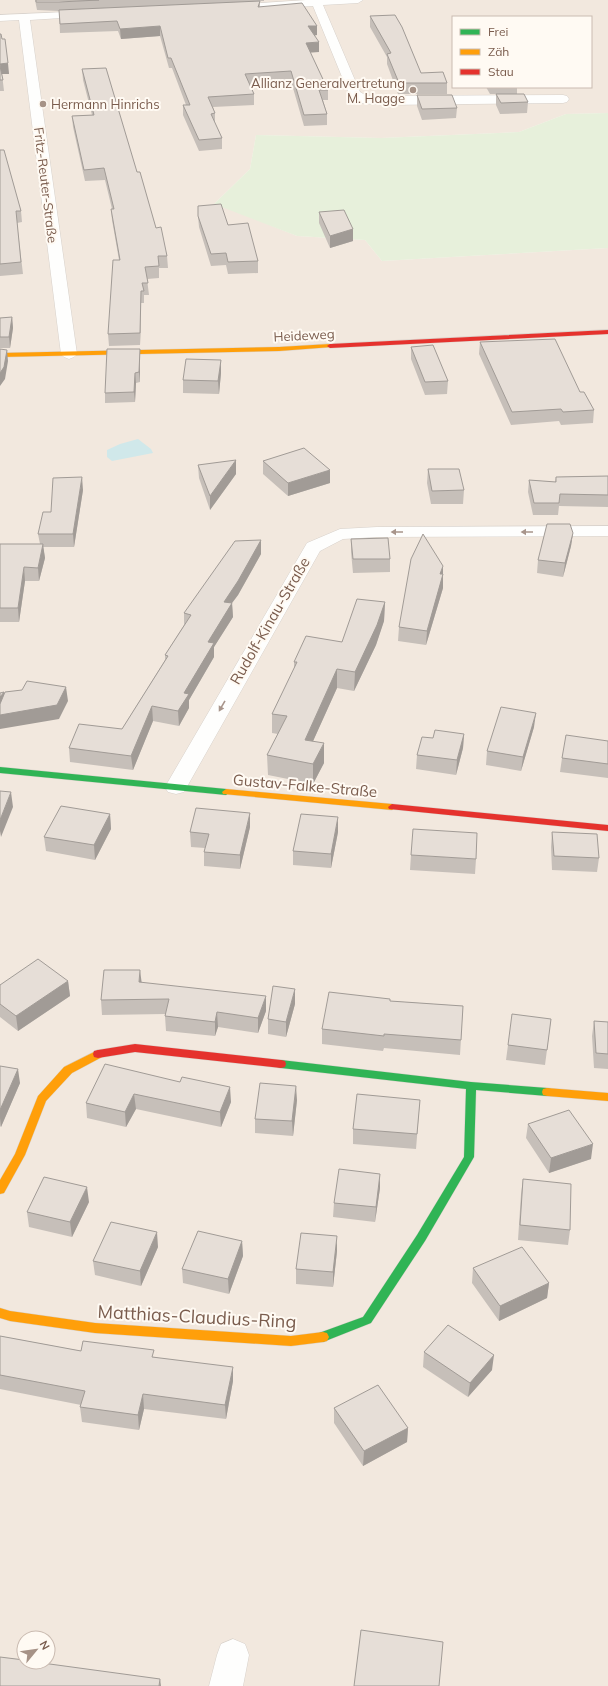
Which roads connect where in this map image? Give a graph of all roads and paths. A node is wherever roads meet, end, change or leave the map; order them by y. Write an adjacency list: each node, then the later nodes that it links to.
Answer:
1 (358, 0): 3 (street)
2 (294, 2): 3 (street); 4 (street)
3 (317, 3): 8 (street)
4 (223, 8)
5 (104, 13): 6 (street)
6 (24, 16): 7 (street); 10 (street, Fritz-Reuter-Straße)
7 (0, 18)
8 (562, 99)
9 (608, 332): 10 (street, Heideweg)
10 (69, 354): 11 (street, Heideweg)
11 (0, 355)
12 (608, 531): 14 (street, Rudolf-Kinau-Straße, one-way to 14)
13 (0, 770): 14 (street, Gustav-Falke-Straße)
14 (176, 787): 15 (street, Gustav-Falke-Straße)
15 (608, 828)
16 (471, 1086): 17 (street); 18 (street); 19 (street, Matthias-Claudius-Ring)
17 (608, 1097)
18 (0, 1190)
19 (0, 1313)
20 (233, 1655): 21 (street)
21 (226, 1686)

